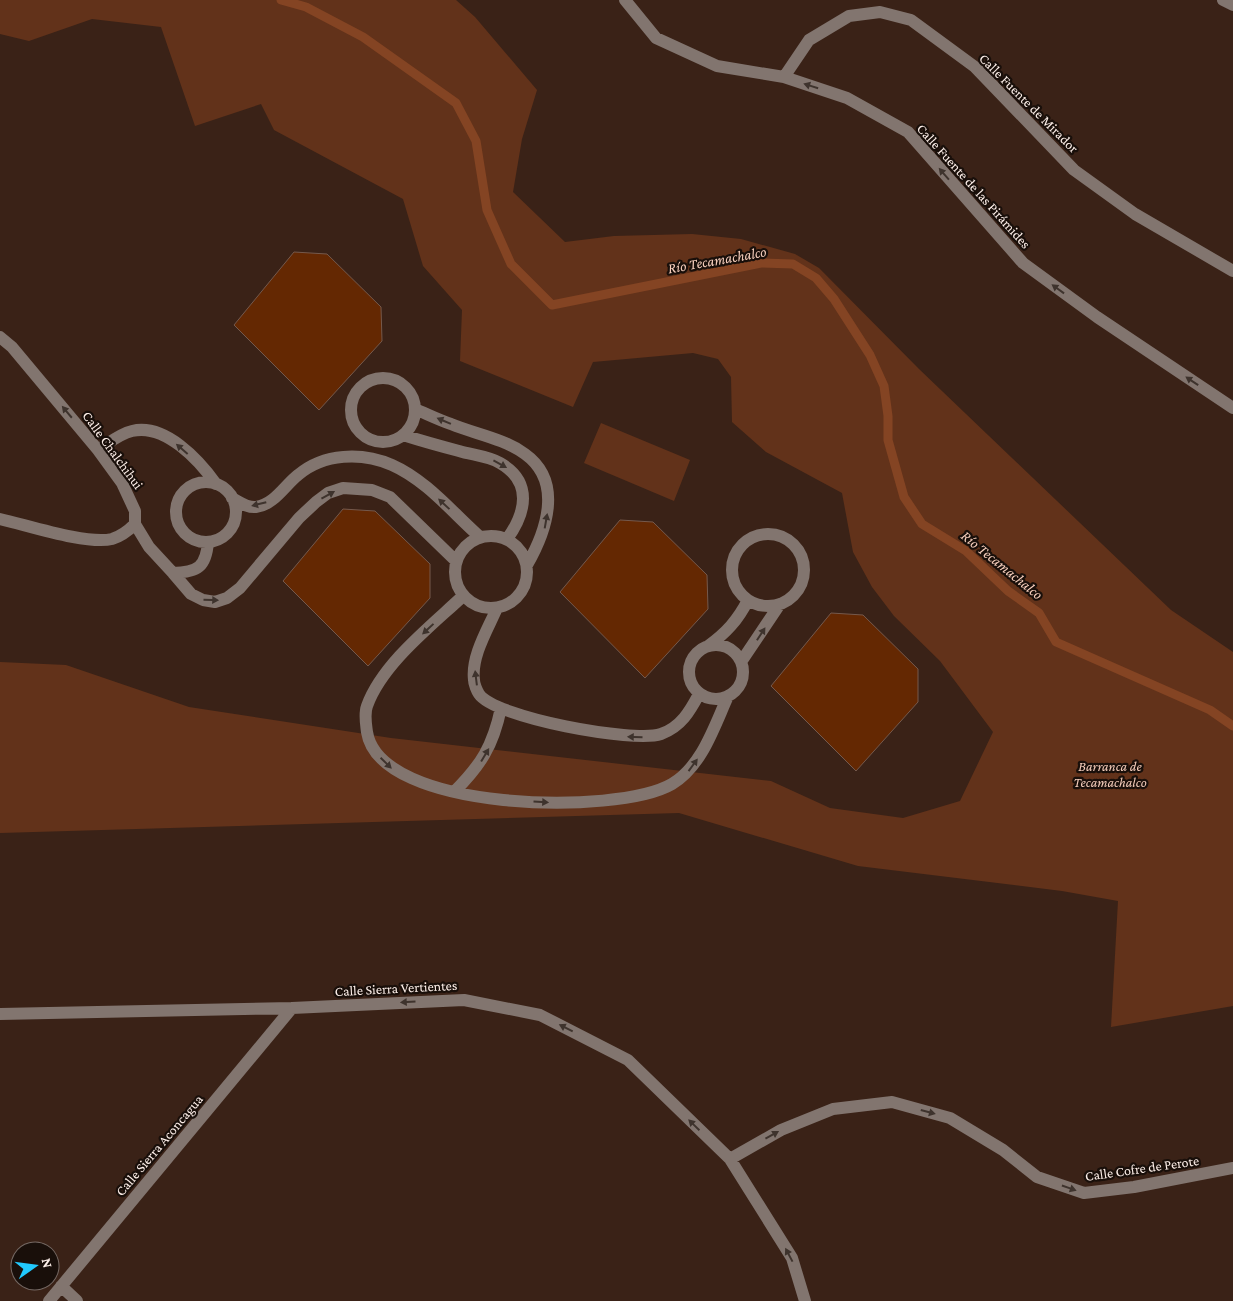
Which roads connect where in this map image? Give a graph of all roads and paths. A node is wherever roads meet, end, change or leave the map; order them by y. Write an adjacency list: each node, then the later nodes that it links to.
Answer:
1 (625, 0): 4 (street, Calle Fuente de las Pirámides)
2 (1223, 0): 3 (street)
3 (1233, 5)
4 (784, 77): 5 (street, Calle Fuente de Mirador); 7 (street, Calle Fuente de las Pirámides, one-way to 4)
5 (1233, 271)
6 (0, 336): 10 (street, Calle Chalchihui, one-way to 6)
7 (1233, 408)
8 (415, 409): 9 (street); 9 (street); 19 (street, one-way to 8)
9 (403, 435): 16 (street, one-way to 16)
10 (98, 450): 11 (street, one-way to 10); 14 (street, Calle Chalchihui)
11 (216, 484): 12 (street); 17 (street)
12 (232, 498): 15 (street, one-way to 12); 17 (street)
13 (0, 519): 14 (street)
14 (135, 524): 20 (street)
15 (480, 537): 16 (street); 18 (street)
16 (507, 539): 19 (street)
17 (208, 542): 20 (street)
18 (456, 561): 20 (street, one-way to 18); 21 (street)
19 (527, 565): 24 (street)
20 (173, 573)
21 (463, 596): 24 (street); 30 (street, one-way to 30)
22 (748, 600): 23 (street); 23 (street); 25 (street)
23 (780, 604): 26 (street, one-way to 23)
24 (497, 608): 29 (street, one-way to 24)
25 (708, 646): 26 (street); 27 (street)
26 (741, 662): 28 (street)
27 (699, 694): 28 (street); 29 (street, one-way to 29)
28 (728, 696): 30 (street, one-way to 28)
29 (501, 708): 30 (street, one-way to 29)
30 (454, 792)
31 (292, 1008): 32 (street, Calle Sierra Vertientes); 33 (street, Calle Sierra Vertientes, one-way to 31); 35 (street, Calle Sierra Aconcagua)
32 (0, 1014)
33 (730, 1159): 34 (street, Calle Cofre de Perote, one-way to 34); 38 (street, Calle Sierra Vertientes, one-way to 33)
34 (1233, 1168)
35 (61, 1286): 36 (street, Calle Sierra Aconcagua); 37 (street)
36 (49, 1301)
37 (77, 1301)
38 (805, 1301)

